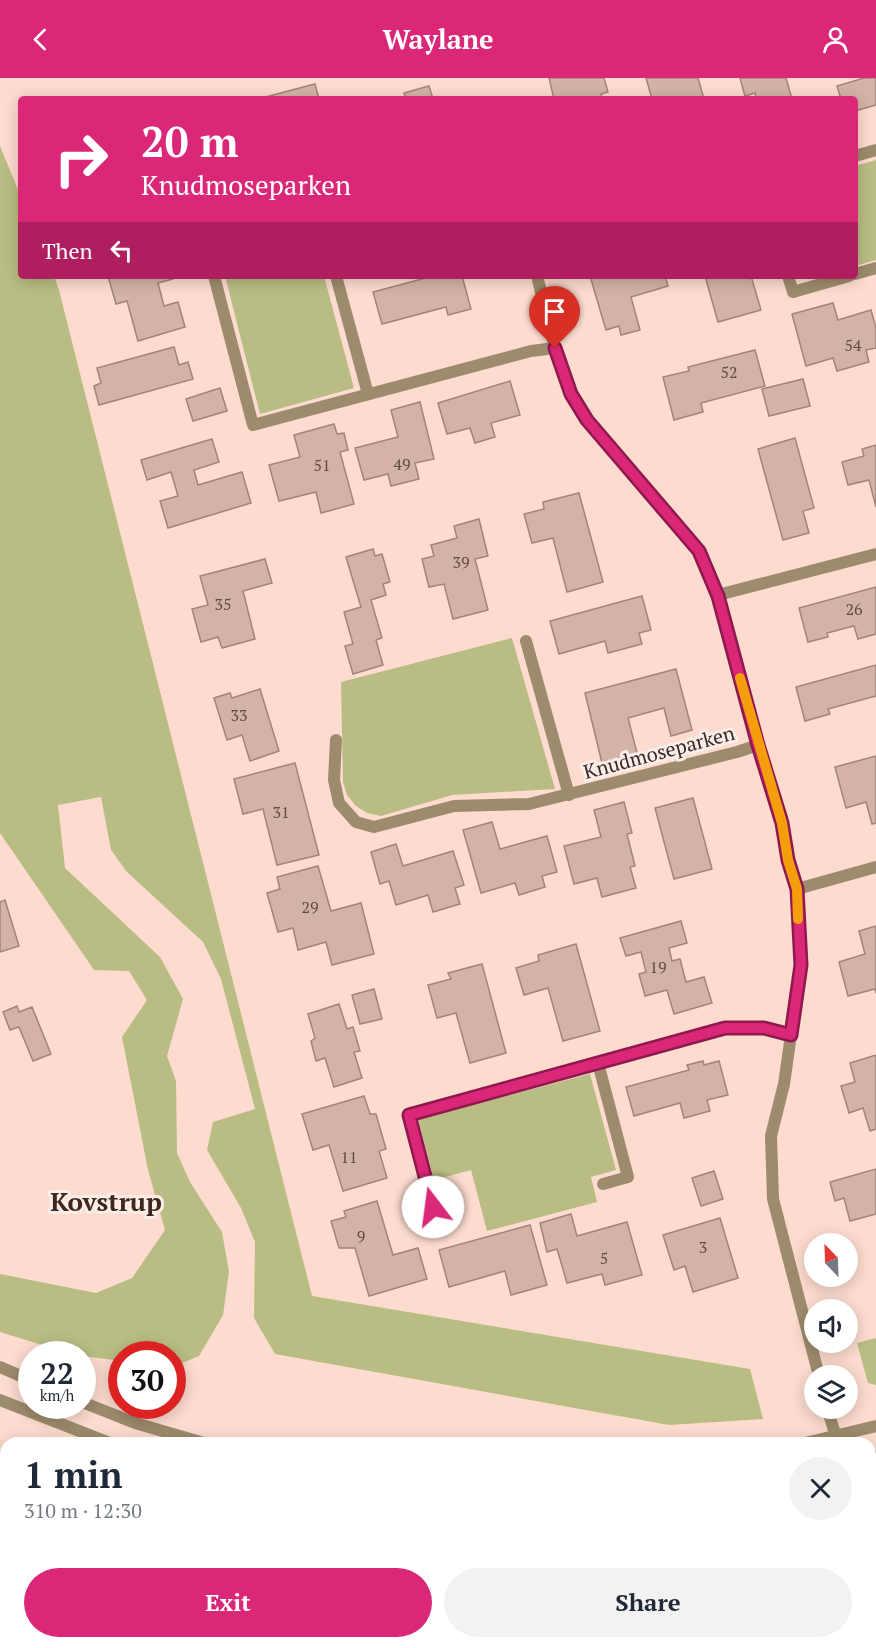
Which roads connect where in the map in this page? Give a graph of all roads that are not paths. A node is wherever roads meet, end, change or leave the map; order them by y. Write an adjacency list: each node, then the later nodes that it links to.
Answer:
1 (876, 150): 2 (street)
2 (858, 155)
3 (876, 268): 4 (street)
4 (858, 273)
5 (215, 279): 11 (street)
6 (337, 279): 11 (street)
7 (538, 279): 10 (street, Knudmoseparken)
8 (789, 279): 9 (street)
9 (838, 279)
10 (555, 348): 11 (street); 13 (street, Knudmoseparken)
11 (368, 394)
12 (876, 554): 13 (street)
13 (718, 596): 16 (street, Knudmoseparken)
14 (526, 641): 17 (street, Knudmoseparken)
15 (336, 740): 17 (street, Knudmoseparken)
16 (758, 745): 17 (street, Knudmoseparken); 19 (street, Knudmoseparken)
17 (569, 795)
18 (876, 867): 19 (street)
19 (797, 889): 20 (street, Knudmoseparken)
20 (791, 1035): 21 (street); 24 (street, Knudmoseparken)
21 (598, 1063): 22 (street); 23 (street)
22 (603, 1184)
23 (439, 1229)
24 (816, 1365)
25 (0, 1367): 26 (street)
26 (18, 1375)
27 (0, 1400): 31 (street)
28 (96, 1407): 32 (street)
29 (831, 1419): 33 (street)
30 (876, 1426): 34 (street)
31 (95, 1437)
32 (184, 1437)
33 (836, 1437)
34 (843, 1437)

